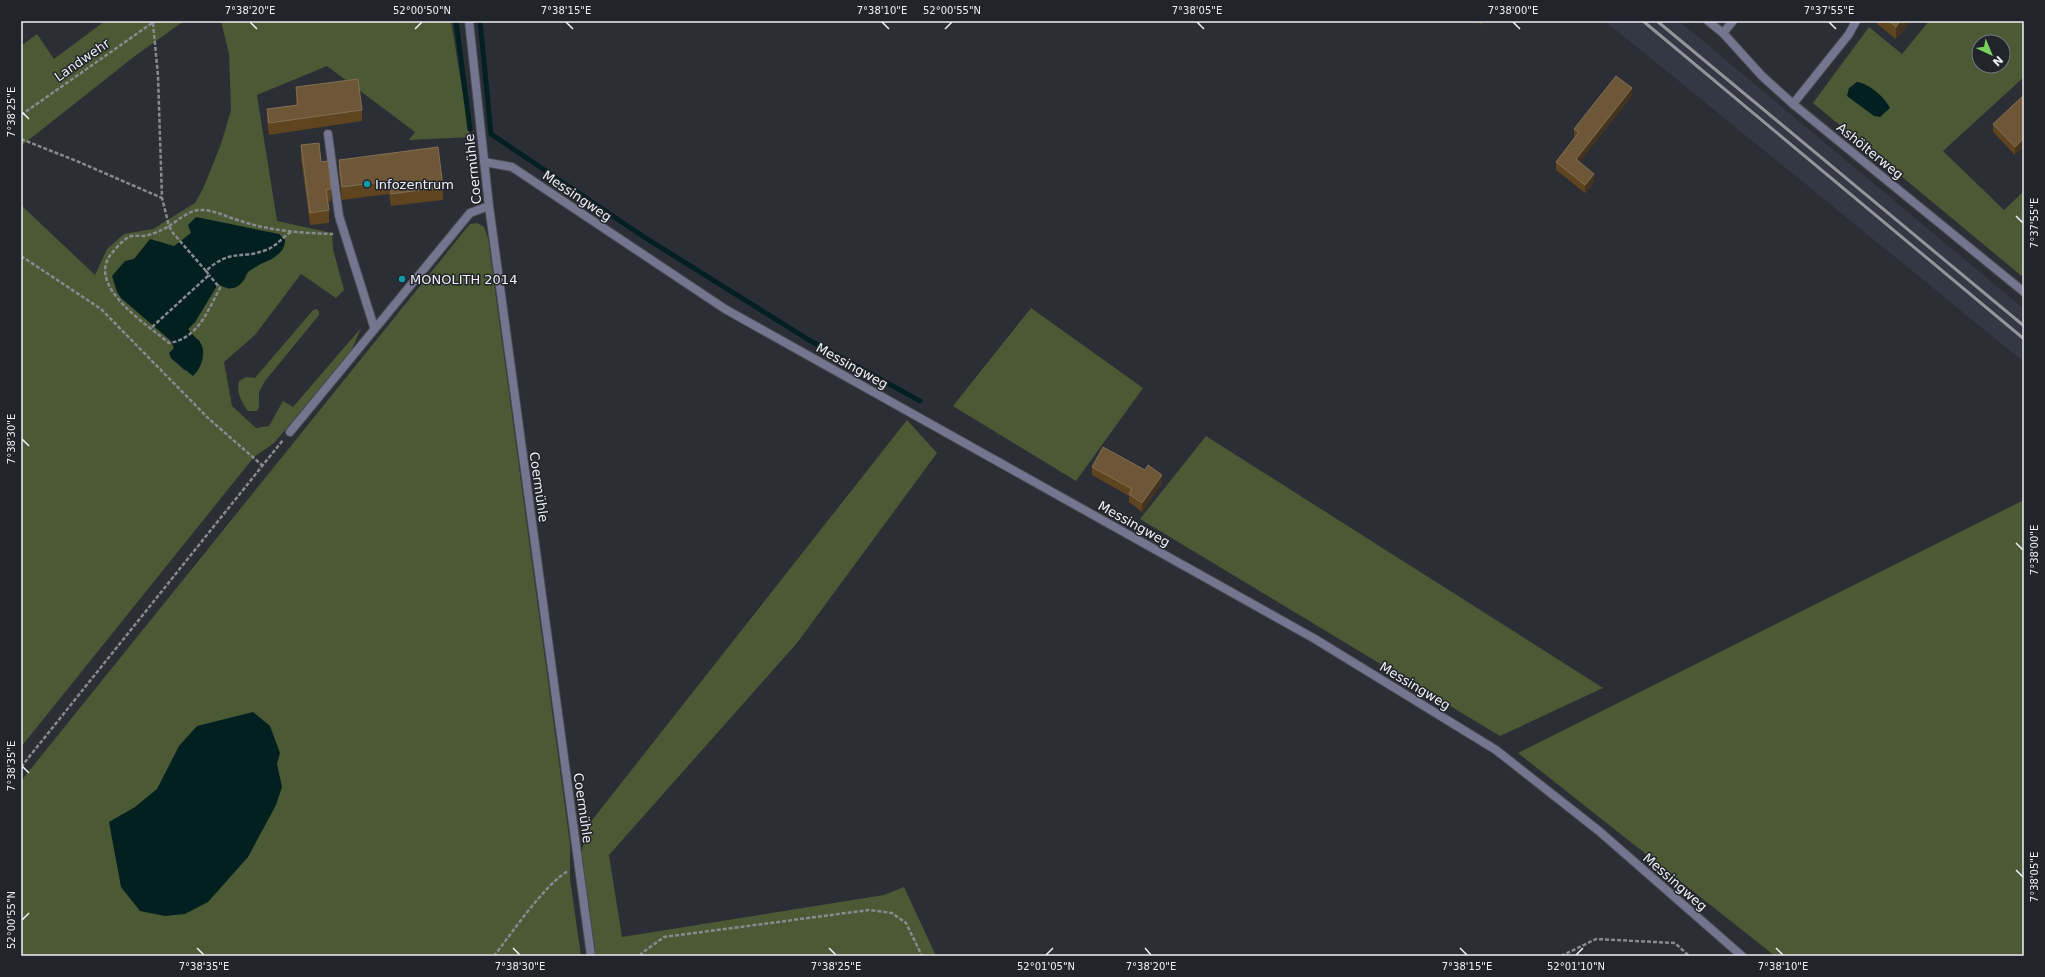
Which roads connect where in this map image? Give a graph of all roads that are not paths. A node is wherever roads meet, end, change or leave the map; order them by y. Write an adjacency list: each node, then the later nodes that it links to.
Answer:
1 (468, 21): 8 (street, Coermühle)
2 (1708, 21): 5 (street, Ashölterweg)
3 (1733, 21): 5 (street)
4 (1856, 21): 6 (street)
5 (1723, 33): 6 (street, Ashölterweg)
6 (1793, 104): 10 (street, Ashölterweg)
7 (328, 134): 11 (street)
8 (484, 162): 9 (street, Coermühle); 14 (street, Messingweg)
9 (489, 206): 11 (street); 13 (street, Coermühle)
10 (2024, 292)
11 (374, 327): 12 (street)
12 (290, 432)
13 (591, 956)
14 (1742, 956)

